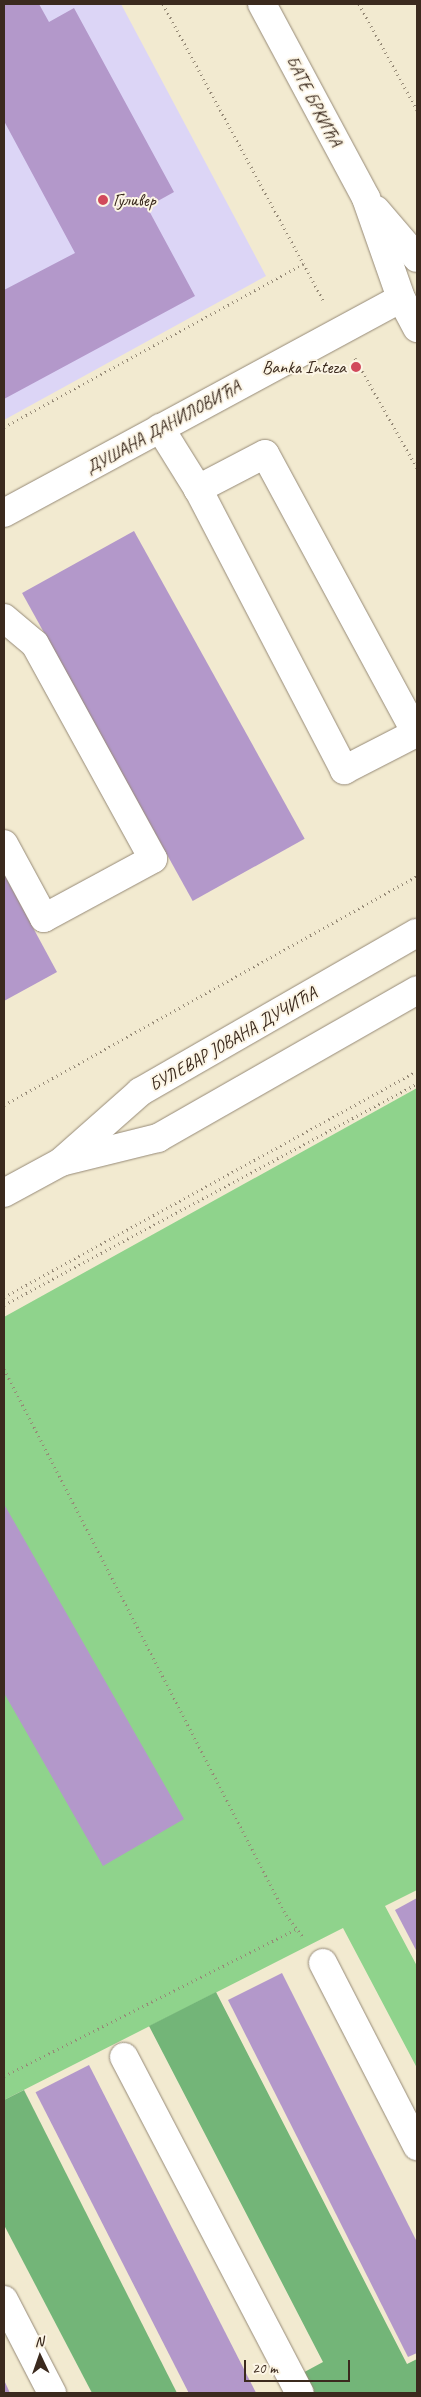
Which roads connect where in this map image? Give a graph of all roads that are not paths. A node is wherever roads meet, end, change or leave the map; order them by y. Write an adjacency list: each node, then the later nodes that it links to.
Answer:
1 (262, 4): 2 (street, БАТЕ БРКИЋА)
2 (366, 198): 3 (street, БАТЕ БРКИЋА); 4 (street, БАТЕ БРКИЋА)
3 (417, 258)
4 (401, 298): 5 (street, БАТЕ БРКИЋА); 6 (street, ДУШАНА ДАНИЛОВИЋА)
5 (417, 328)
6 (160, 428): 7 (street); 8 (street, ДУШАНА ДАНИЛОВИЋА)
7 (198, 489): 7 (street)
8 (4, 513)
9 (4, 618): 10 (street)
10 (4, 844)
11 (417, 934): 13 (street, БУЛЕВАР ЈОВАНА ДУЧИЋА)
12 (417, 990): 13 (street, БУЛЕВАР ЈОВАНА ДУЧИЋА)
13 (61, 1162): 14 (street, БУЛЕВАР ЈОВАНА ДУЧИЋА)
14 (4, 1193)
15 (323, 1963): 17 (street)
16 (124, 2057): 20 (street)
17 (417, 2146)
18 (4, 2300): 19 (street)
19 (52, 2393)
20 (300, 2393)

